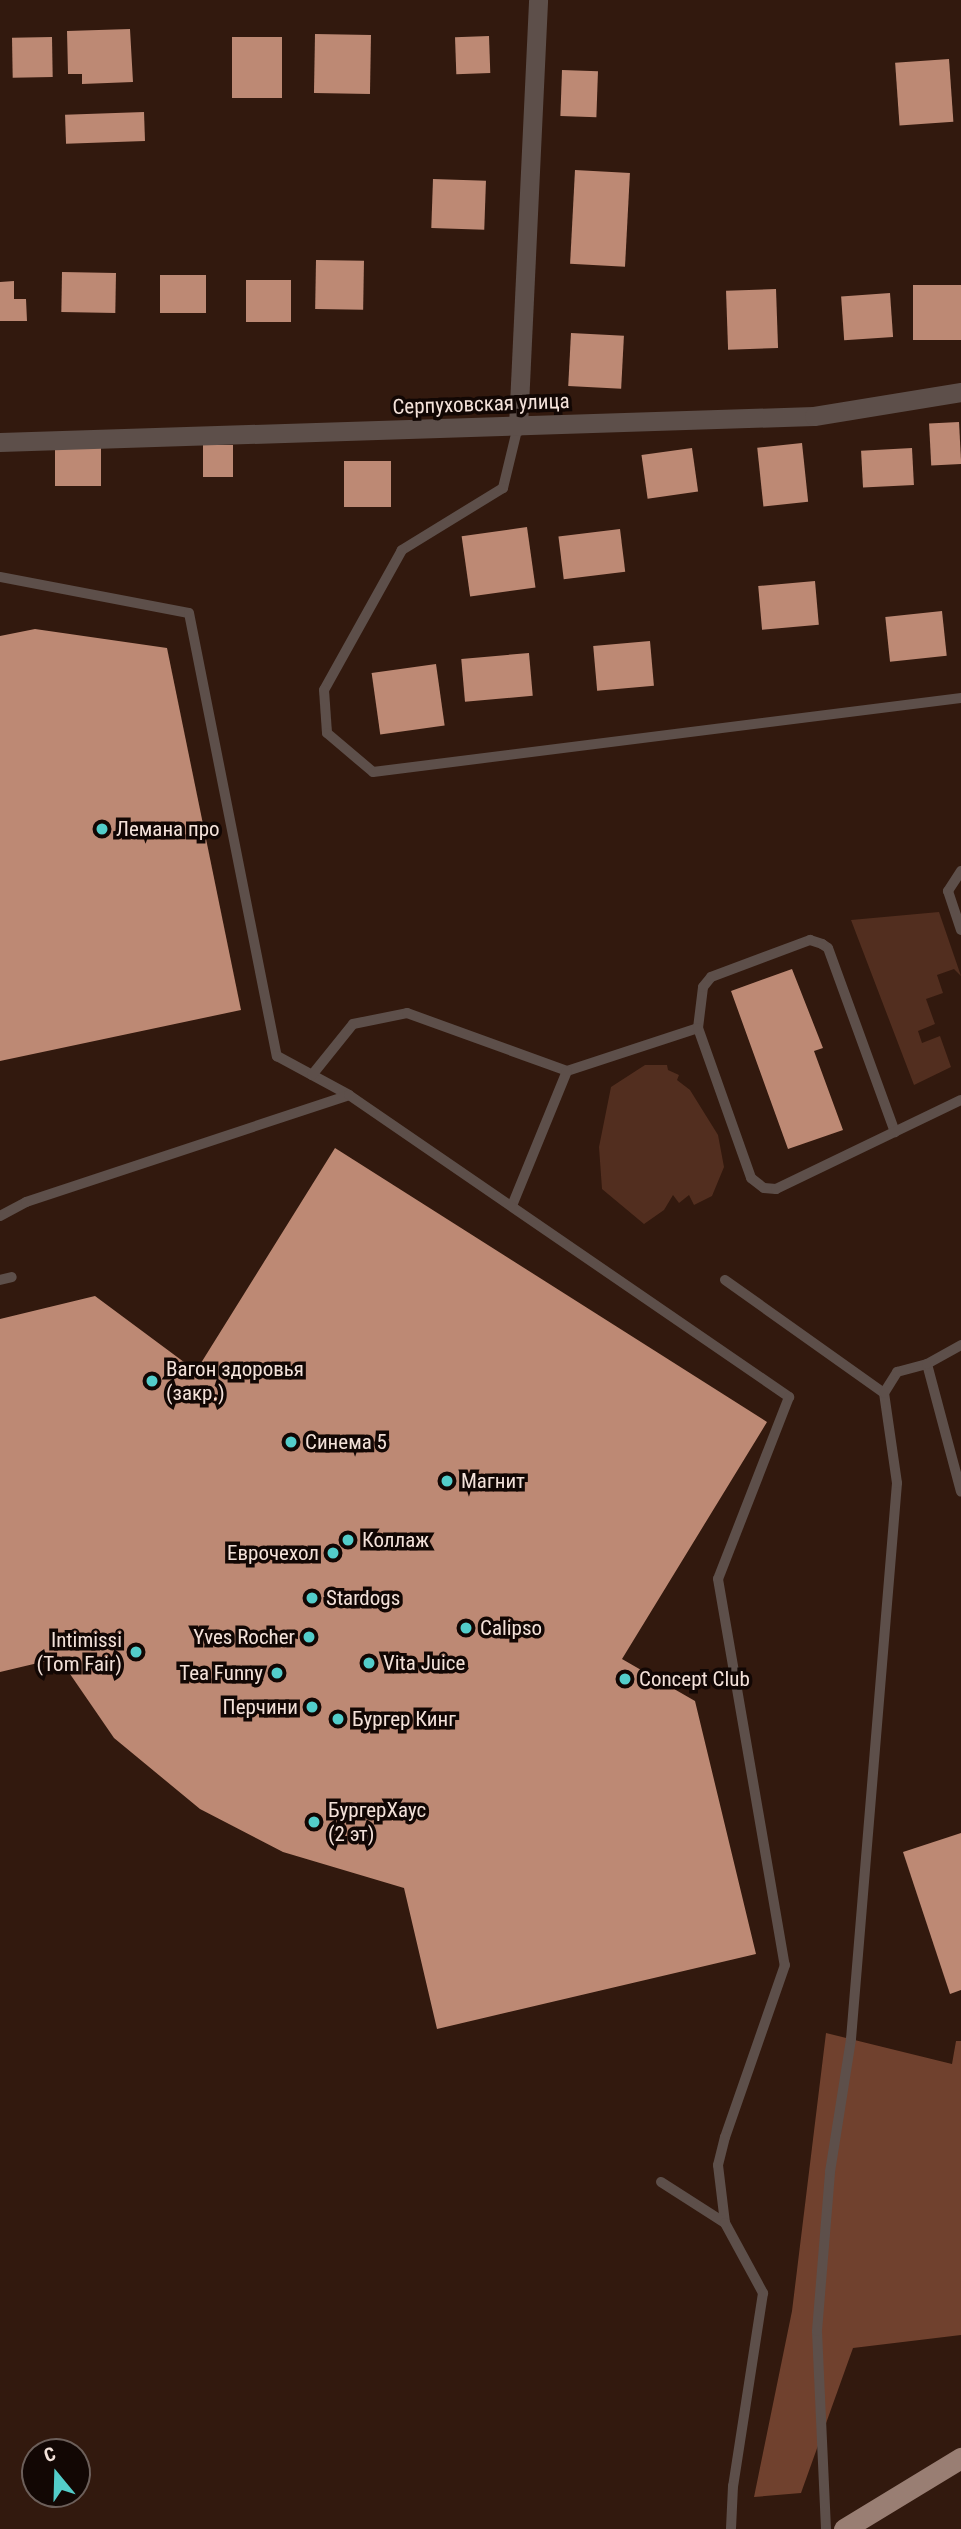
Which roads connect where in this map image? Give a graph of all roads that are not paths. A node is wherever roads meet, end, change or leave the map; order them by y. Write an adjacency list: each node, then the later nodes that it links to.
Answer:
1 (538, 0): 3 (street)
2 (961, 392): 3 (street, Серпуховская улица)
3 (518, 426): 4 (street, Серпуховская улица); 6 (lane)
4 (0, 442)
5 (0, 577): 11 (lane)
6 (961, 698)
7 (961, 871): 8 (lane)
8 (961, 929)
9 (698, 1028): 10 (lane); 14 (lane); 14 (lane)
10 (567, 1072): 11 (lane); 15 (lane)
11 (312, 1075): 12 (lane)
12 (349, 1095): 15 (lane); 16 (lane)
13 (961, 1100): 14 (lane)
14 (895, 1132)
15 (512, 1206): 25 (lane)
16 (0, 1216)
17 (12, 1278): 18 (lane)
18 (0, 1280)
19 (725, 1280): 22 (lane)
20 (961, 1345): 21 (lane)
21 (927, 1364): 22 (lane); 23 (lane)
22 (884, 1392): 28 (lane)
23 (961, 1492)
24 (660, 2182): 25 (lane)
25 (725, 2223): 27 (lane)
26 (961, 2458): 29 (main road)
27 (731, 2529)
28 (826, 2529)
29 (844, 2529)

